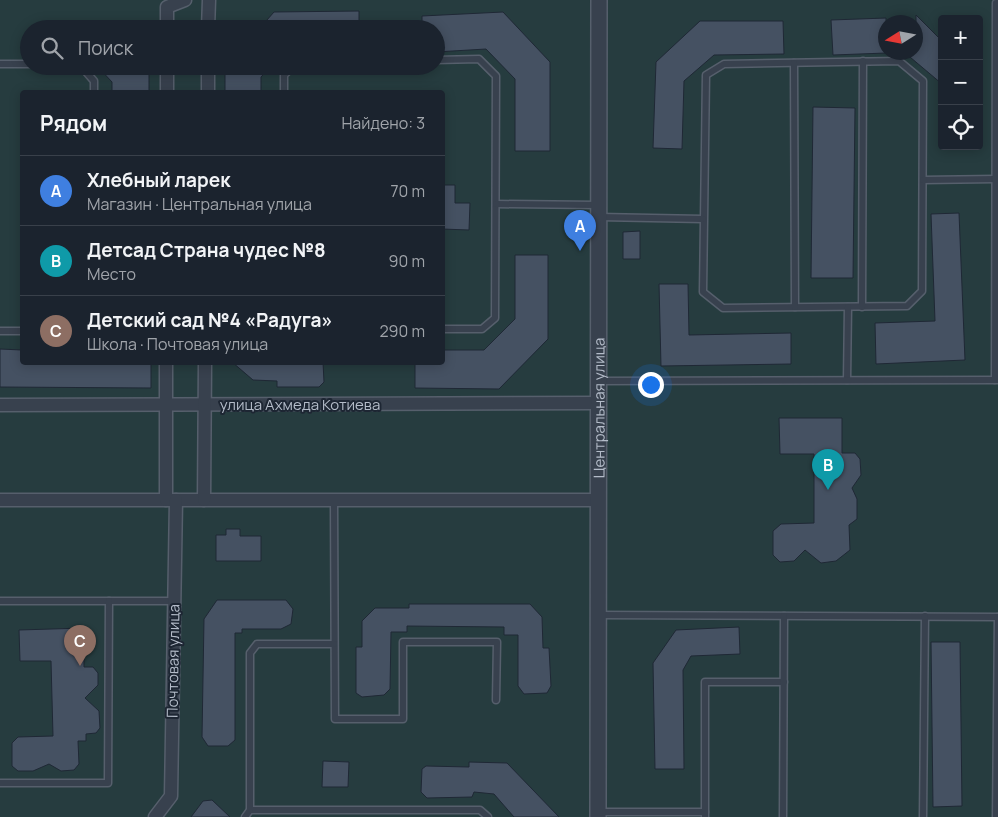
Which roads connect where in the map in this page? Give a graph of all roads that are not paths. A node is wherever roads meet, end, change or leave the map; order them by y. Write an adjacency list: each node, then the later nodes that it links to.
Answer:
1 (185, 0): 5 (street)
2 (209, 0): 6 (street)
3 (599, 0): 23 (street, Центральная улица)
4 (998, 3): 20 (lane)
5 (167, 20)
6 (208, 20)
7 (445, 60): 22 (lane)
8 (863, 61): 9 (lane); 21 (lane); 27 (lane)
9 (794, 62): 24 (lane); 25 (lane)
10 (0, 64): 11 (lane)
11 (20, 64)
12 (88, 75): 16 (lane)
13 (167, 75): 17 (street)
14 (208, 75): 18 (street)
15 (284, 75): 19 (lane)
16 (94, 90)
17 (167, 90)
18 (208, 90)
19 (284, 90)
20 (996, 179): 21 (lane); 34 (lane)
21 (923, 180): 27 (lane)
22 (496, 204): 23 (lane); 28 (lane)
23 (599, 211): 24 (lane); 35 (street, Центральная улица)
24 (704, 219): 25 (lane)
25 (795, 307): 26 (lane)
26 (848, 307): 27 (lane); 33 (lane)
27 (862, 307)
28 (445, 329)
29 (0, 331): 30 (lane)
30 (20, 331)
31 (166, 365): 37 (street, Почтовая улица)
32 (205, 365): 38 (street)
33 (847, 380): 34 (lane); 35 (lane)
34 (997, 380)
35 (599, 381): 36 (street, Центральная улица)
36 (599, 403): 38 (street, улица Ахмеда Котиева); 44 (street, Центральная улица)
37 (165, 404): 38 (street, улица Ахмеда Котиева); 39 (street, улица Ахмеда Котиева); 41 (street, Почтовая улица)
38 (204, 404): 42 (street)
39 (0, 405)
40 (0, 500): 41 (street)
41 (171, 500): 42 (street); 47 (street, Почтовая улица)
42 (204, 500): 43 (street)
43 (334, 500): 44 (street); 52 (lane)
44 (599, 500): 48 (street, Центральная улица)
45 (0, 601): 46 (lane)
46 (109, 601): 47 (lane); 55 (lane)
47 (174, 601): 59 (street, Почтовая улица)
48 (598, 615): 49 (lane); 57 (street, Центральная улица)
49 (784, 616): 50 (lane); 53 (lane)
50 (925, 616): 51 (lane); 63 (lane)
51 (998, 617): 64 (lane)
52 (334, 644): 54 (lane); 56 (lane)
53 (784, 682): 58 (lane); 62 (lane)
54 (496, 700)
55 (0, 783)
56 (250, 810): 60 (lane); 61 (lane)
57 (598, 814): 58 (lane)
58 (705, 814)
59 (155, 817)
60 (245, 817)
61 (488, 817)
62 (783, 817)
63 (922, 817)
64 (996, 817)

